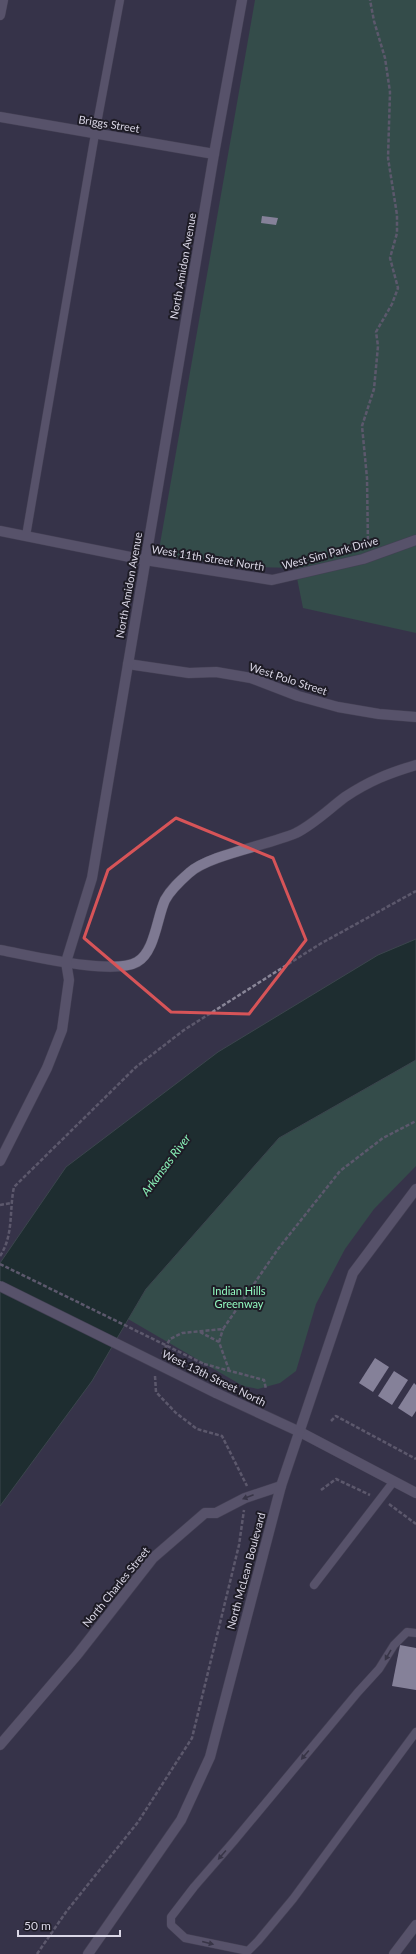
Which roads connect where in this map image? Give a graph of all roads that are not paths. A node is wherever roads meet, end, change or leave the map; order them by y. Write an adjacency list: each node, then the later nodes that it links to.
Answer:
1 (3, 0): 4 (street)
2 (120, 0): 6 (lane)
3 (242, 0): 7 (street, North Amidon Avenue)
4 (0, 15)
5 (0, 117): 6 (street, Briggs Street)
6 (95, 134): 7 (street, Briggs Street); 9 (lane)
7 (214, 154): 11 (street, North Amidon Avenue)
8 (0, 531): 9 (street, West 11th Street North)
9 (26, 536): 11 (street, West 11th Street North)
10 (416, 540): 12 (street, West Sim Park Drive)
11 (145, 560): 12 (street, West 11th Street North); 13 (street, North Amidon Avenue)
12 (272, 580)
13 (128, 664): 14 (street, West Polo Street); 17 (street, North Amidon Avenue)
14 (416, 717)
15 (416, 765): 17 (street)
16 (0, 950): 17 (street)
17 (66, 962): 18 (street, North Amidon Avenue)
18 (0, 1161)
19 (416, 1189): 21 (street, North McLean Boulevard)
20 (0, 1286): 21 (street, West 13th Street North, bridge)
21 (300, 1432): 22 (street, West 13th Street North); 23 (street, North McLean Boulevard)
22 (394, 1481): 24 (street, West 13th Street North); 25 (lane)
23 (281, 1486): 28 (street, North Charles Street, one-way to 28); 30 (street, North McLean Boulevard)
24 (416, 1493)
25 (314, 1585)
26 (416, 1633): 27 (lane, one-way to 27)
27 (416, 1732)
28 (0, 1746)
29 (416, 1925): 31 (street)
30 (88, 1954)
31 (394, 1954)

